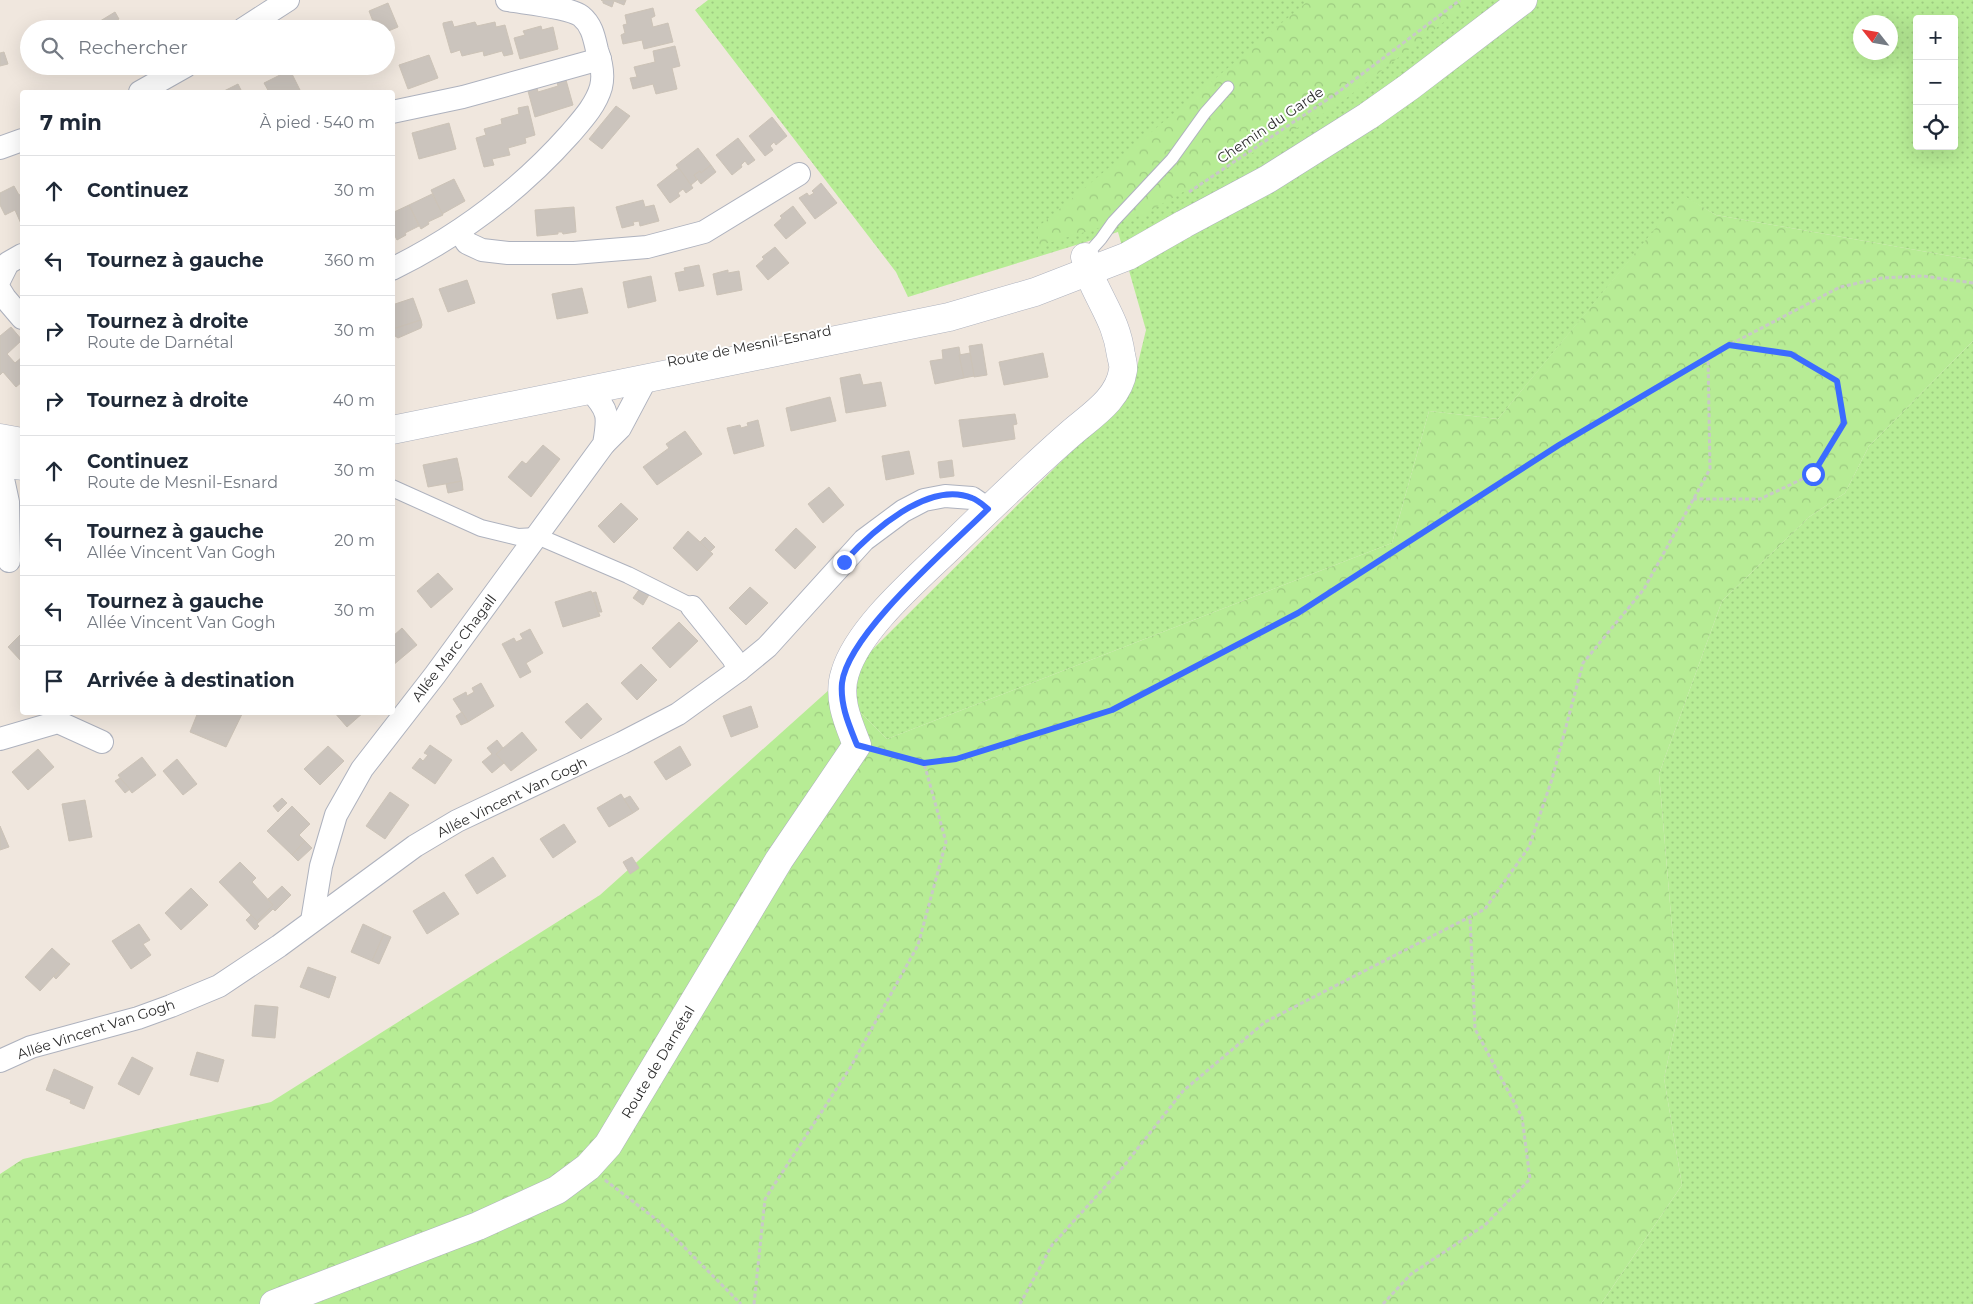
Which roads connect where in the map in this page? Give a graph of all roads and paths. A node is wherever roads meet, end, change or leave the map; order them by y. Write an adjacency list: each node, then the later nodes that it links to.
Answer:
1 (288, 0): 5 (street)
2 (507, 0): 6 (street)
3 (1460, 0): 14 (path, Chemin du Garde)
4 (1523, 0): 17 (main road)
5 (258, 20)
6 (600, 59): 10 (street); 15 (street)
7 (170, 75): 9 (street)
8 (1228, 87): 17 (lane)
9 (144, 90)
10 (395, 111)
11 (20, 141): 12 (street)
12 (0, 148)
13 (799, 174): 15 (street)
14 (1186, 194)
15 (459, 231): 18 (street)
16 (20, 256): 19 (street)
17 (1088, 265): 25 (main road, Route de Mesnil-Esnard); 27 (main road, Route de Mesnil-Esnard); 34 (main road)
18 (395, 267)
19 (0, 279)
20 (1973, 283): 23 (path)
21 (0, 290): 22 (street)
22 (20, 316)
23 (1729, 345): 24 (path); 33 (path)
24 (1708, 356): 33 (path); 42 (path)
25 (646, 379): 26 (main road, Route de Mesnil-Esnard); 29 (street, Allée Marc Chagall)
26 (590, 390): 28 (main road, Route de Mesnil-Esnard); 29 (street)
27 (395, 415)
28 (395, 429)
29 (604, 444): 35 (street, Allée Marc Chagall)
30 (18, 446): 31 (main road)
31 (0, 464): 36 (street)
32 (395, 489): 35 (street)
33 (1693, 499): 43 (path)
34 (988, 509): 38 (street, Allée Vincent Van Gogh); 41 (main road)
35 (537, 536): 37 (street); 44 (street, Allée Marc Chagall)
36 (8, 560)
37 (692, 607): 38 (street)
38 (739, 670): 44 (street, Allée Vincent Van Gogh)
39 (0, 739): 40 (street)
40 (102, 742)
41 (857, 745): 42 (path); 46 (main road, Route de Darnétal)
42 (924, 763): 49 (path)
43 (1470, 917): 50 (path); 51 (path)
44 (312, 921): 45 (street, Allée Vincent Van Gogh)
45 (0, 1060)
46 (588, 1167): 47 (main road, Route de Darnétal); 48 (path)
47 (274, 1304)
48 (742, 1304)
49 (754, 1304)
50 (1020, 1304)
51 (1383, 1304)

